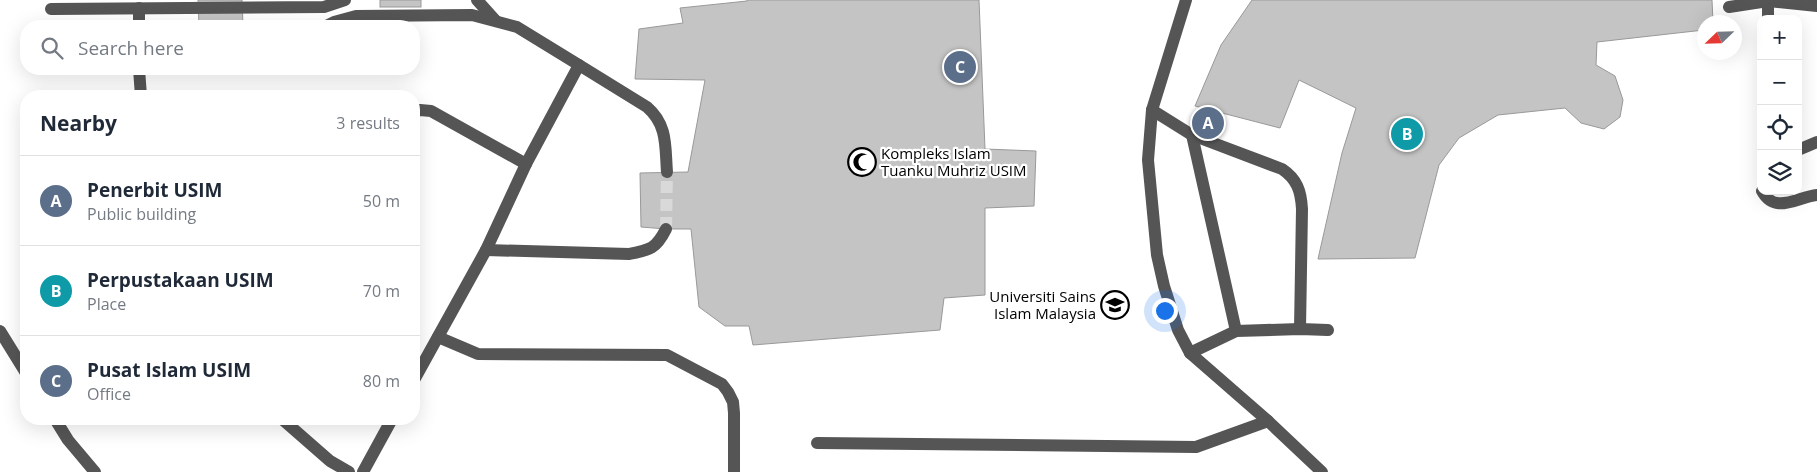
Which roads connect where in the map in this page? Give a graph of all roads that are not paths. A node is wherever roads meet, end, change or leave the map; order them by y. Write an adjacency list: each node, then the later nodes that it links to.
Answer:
1 (345, 0): 7 (street)
2 (477, 0): 12 (street)
3 (1186, 0): 17 (street)
4 (1768, 0): 5 (street); 6 (street); 9 (street)
5 (1817, 6)
6 (1729, 7)
7 (139, 8): 8 (street); 10 (street)
8 (51, 9)
9 (1768, 15)
10 (139, 20)
11 (341, 20): 12 (street)
12 (495, 20): 13 (street)
13 (580, 65): 21 (street); 22 (street)
14 (139, 75): 15 (street)
15 (140, 90)
16 (420, 110): 21 (street)
17 (1152, 110): 18 (street); 32 (street)
18 (1192, 135): 27 (street); 30 (street)
19 (1817, 142): 20 (street)
20 (1802, 148)
21 (526, 164): 26 (street)
22 (667, 172)
23 (1765, 195): 24 (street)
24 (1817, 195)
25 (666, 229): 26 (street)
26 (486, 250): 31 (street)
27 (1300, 329): 28 (street); 30 (street)
28 (1328, 330)
29 (0, 331): 33 (street)
30 (1236, 331): 32 (street)
31 (438, 337): 34 (street); 43 (street)
32 (1190, 353): 35 (street)
33 (20, 363)
34 (420, 369)
35 (1268, 421): 39 (street); 44 (street)
36 (58, 425): 40 (street)
37 (289, 425): 41 (street)
38 (389, 425): 42 (street)
39 (817, 443)
40 (95, 472)
41 (349, 472)
42 (363, 472)
43 (734, 472)
44 (1322, 472)

